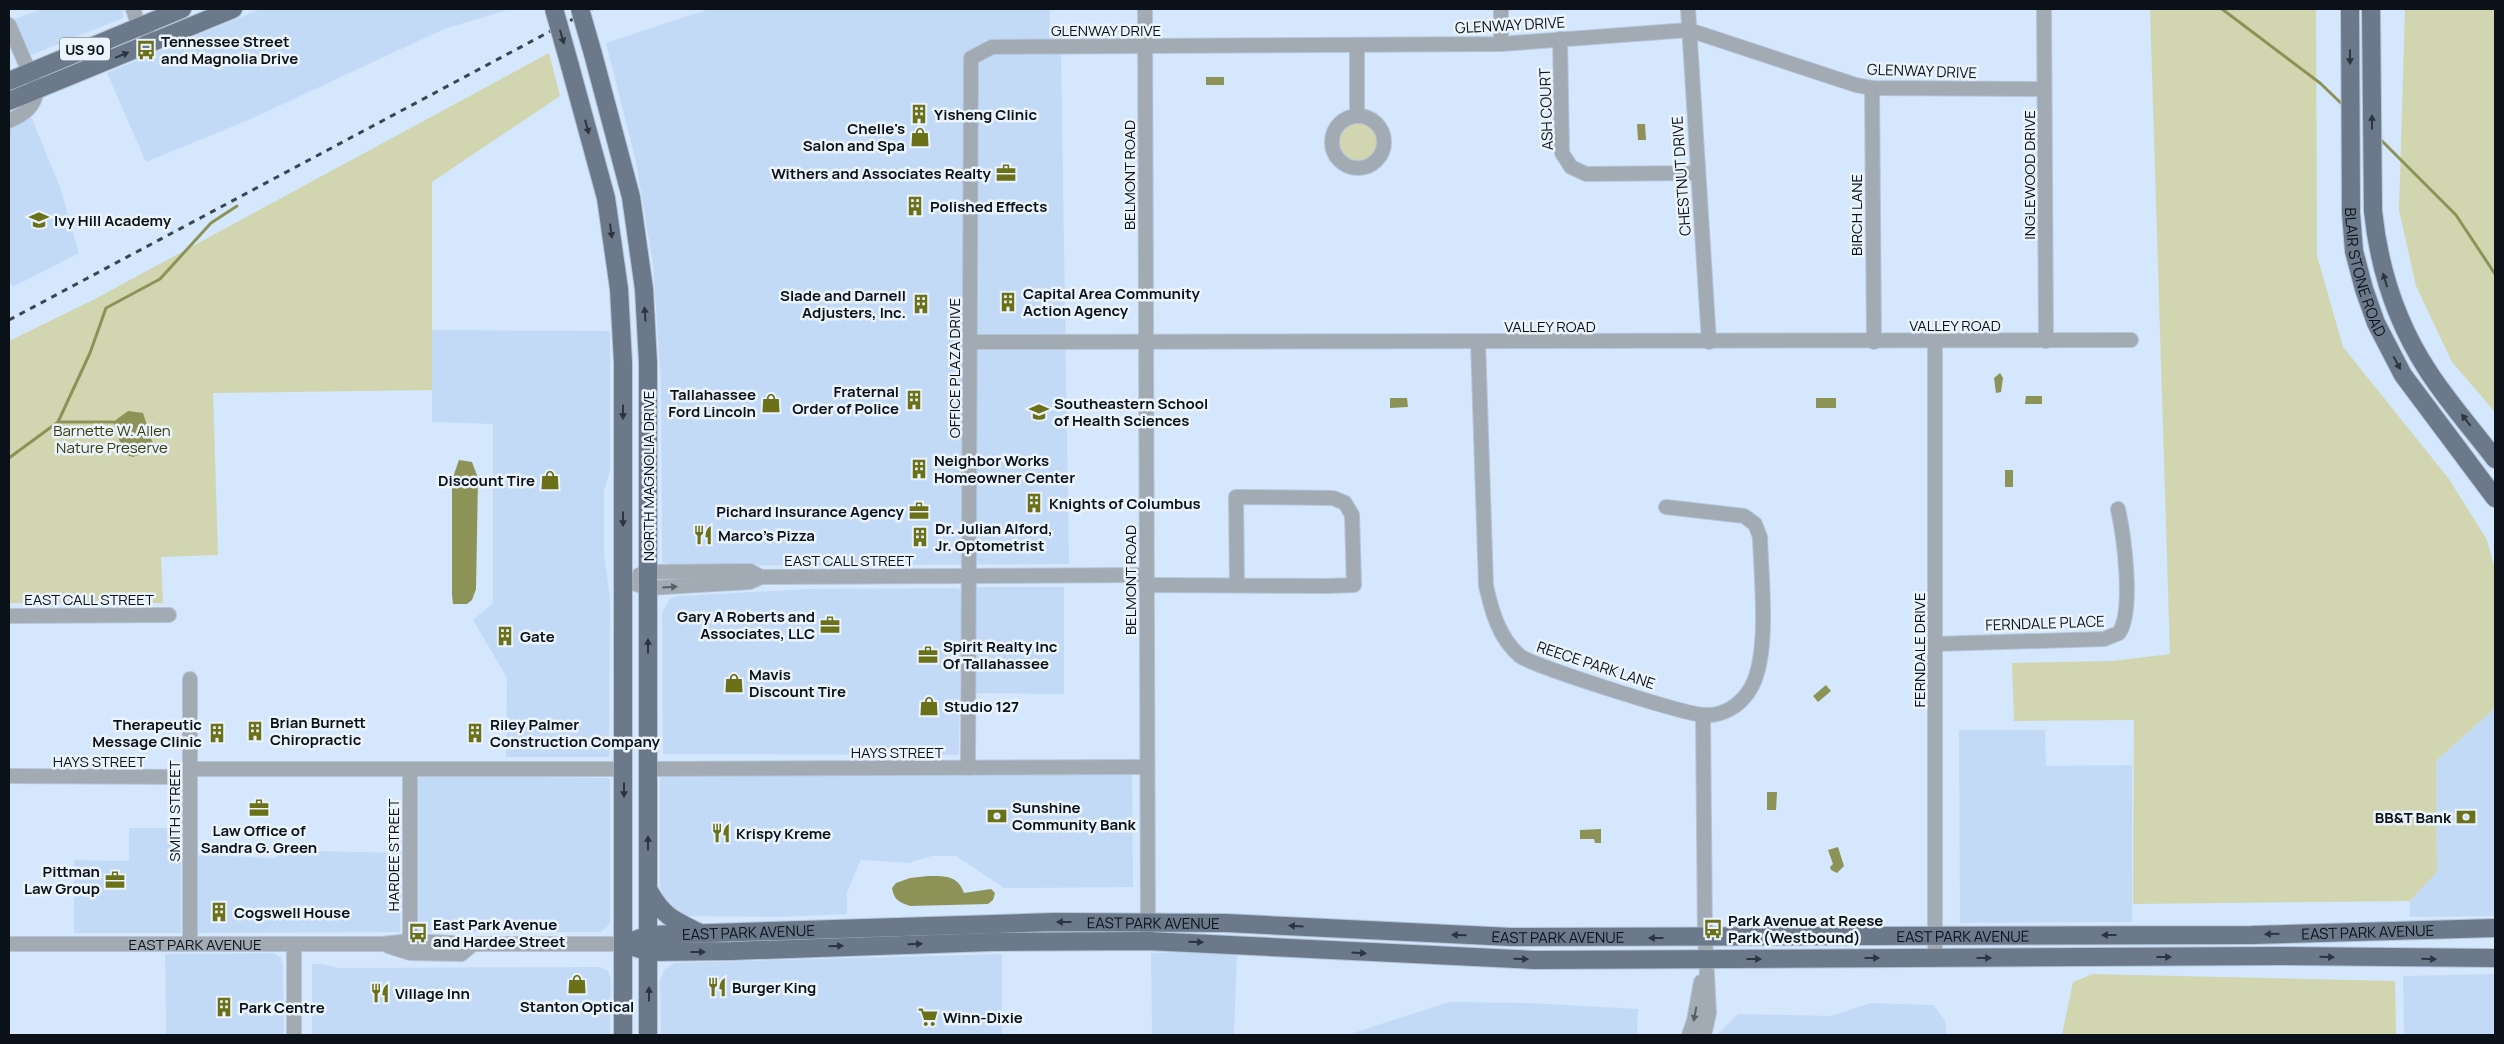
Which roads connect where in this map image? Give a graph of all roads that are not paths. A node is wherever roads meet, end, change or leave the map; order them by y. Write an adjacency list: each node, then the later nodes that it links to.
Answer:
1 (134, 9): 13 (street)
2 (182, 9): 13 (main road, US 90)
3 (233, 9): 16 (main road, US 90)
4 (554, 9): 31 (main road, NORTH MAGNOLIA DRIVE, one-way to 31, bridge)
5 (580, 9): 30 (main road, NORTH MAGNOLIA DRIVE, bridge)
6 (1145, 9): 19 (street, BELMONT ROAD)
7 (1501, 9): 17 (street)
8 (1688, 9): 14 (street, CHESTNUT DRIVE)
9 (2044, 9): 24 (street, INGLEWOOD DRIVE)
10 (2350, 9): 43 (main road, BLAIR STONE ROAD, one-way to 43)
11 (2371, 9): 42 (main road, BLAIR STONE ROAD, one-way to 11)
12 (9, 25): 21 (street)
13 (141, 26): 16 (street); 21 (main road, US 90)
14 (1689, 30): 15 (street, GLENWAY DRIVE); 23 (street, GLENWAY DRIVE); 29 (street, CHESTNUT DRIVE)
15 (1560, 40): 17 (street, GLENWAY DRIVE); 29 (street, ASH COURT)
16 (153, 42): 25 (main road, US 90, one-way to 16)
17 (1501, 44): 18 (street, GLENWAY DRIVE)
18 (1357, 45): 19 (street, GLENWAY DRIVE); 27 (street)
19 (1145, 46): 20 (street, GLENWAY DRIVE); 35 (street, BELMONT ROAD)
20 (971, 58): 34 (street, OFFICE PLAZA DRIVE)
21 (30, 72): 22 (main road, US 90); 25 (street)
22 (9, 81)
23 (1872, 88): 24 (street, GLENWAY DRIVE); 38 (street, BIRCH LANE)
24 (2044, 89): 33 (street, INGLEWOOD DRIVE)
25 (37, 90): 26 (main road, US 90); 28 (street)
26 (9, 102)
27 (1357, 116)
28 (9, 121)
29 (1697, 173): 37 (street, CHESTNUT DRIVE)
30 (627, 178): 31 (main road); 41 (main road, NORTH MAGNOLIA DRIVE, one-way to 30)
31 (602, 183): 40 (main road, NORTH MAGNOLIA DRIVE, one-way to 40)
32 (2131, 340): 33 (street, VALLEY ROAD)
33 (2046, 341): 39 (street, VALLEY ROAD)
34 (970, 342): 35 (street, VALLEY ROAD); 46 (street, OFFICE PLAZA DRIVE)
35 (1146, 342): 36 (street, VALLEY ROAD); 49 (street, BELMONT ROAD)
36 (1478, 342): 37 (street, VALLEY ROAD); 55 (street, REECE PARK LANE)
37 (1709, 342): 38 (street, VALLEY ROAD)
38 (1874, 342): 39 (street, VALLEY ROAD)
39 (1935, 342): 53 (street, FERNDALE DRIVE)
40 (624, 363): 41 (main road); 47 (main road, NORTH MAGNOLIA DRIVE, one-way to 47)
41 (648, 363): 48 (main road, NORTH MAGNOLIA DRIVE)
42 (2495, 459)
43 (2495, 498)
44 (1666, 506): 55 (street)
45 (2118, 509): 53 (street, FERNDALE PLACE)
46 (969, 576): 48 (street, EAST CALL STREET); 49 (street, EAST CALL STREET); 58 (street, OFFICE PLAZA DRIVE)
47 (623, 580): 48 (street, EAST CALL STREET); 60 (main road, NORTH MAGNOLIA DRIVE)
48 (648, 580): 57 (main road, NORTH MAGNOLIA DRIVE, one-way to 48)
49 (1146, 580): 50 (street, EAST CALL STREET); 56 (street, BELMONT ROAD)
50 (1237, 586): 50 (street, EAST CALL STREET)
51 (169, 615): 52 (street, EAST CALL STREET)
52 (9, 616)
53 (1935, 644): 67 (street, FERNDALE DRIVE)
54 (190, 679): 61 (street, SMITH STREET)
55 (1703, 715): 68 (street)
56 (1147, 767): 58 (street, HAYS STREET); 64 (street, BELMONT ROAD)
57 (648, 768): 58 (street, HAYS STREET); 63 (main road, NORTH MAGNOLIA DRIVE, one-way to 57)
58 (968, 768)
59 (410, 769): 60 (street, HAYS STREET); 61 (street, HAYS STREET); 69 (street, HARDEE STREET)
60 (624, 769): 77 (main road, NORTH MAGNOLIA DRIVE, one-way to 77)
61 (190, 773): 62 (street, HAYS STREET); 71 (street, SMITH STREET)
62 (9, 776)
63 (649, 892): 66 (main road); 72 (main road, NORTH MAGNOLIA DRIVE)
64 (1148, 922): 66 (main road, EAST PARK AVENUE, one-way to 66); 68 (main road, EAST PARK AVENUE, one-way to 64); 70 (street, BELMONT ROAD)
65 (2495, 928): 67 (main road, EAST PARK AVENUE, one-way to 67)
66 (701, 933): 72 (main road, EAST PARK AVENUE)
67 (1936, 935): 68 (main road, EAST PARK AVENUE); 78 (street, FERNDALE DRIVE)
68 (1705, 938): 79 (street)
69 (410, 941): 75 (street, EAST PARK AVENUE); 76 (street, EAST PARK AVENUE)
70 (1148, 941): 72 (main road, EAST PARK AVENUE, one-way to 70); 79 (main road, EAST PARK AVENUE, one-way to 79)
71 (190, 943): 73 (street, EAST PARK AVENUE); 74 (street, EAST PARK AVENUE)
72 (649, 943): 77 (main road, EAST PARK AVENUE); 83 (main road, NORTH MAGNOLIA DRIVE, one-way to 72)
73 (9, 944)
74 (294, 944): 75 (street, EAST PARK AVENUE); 81 (street)
75 (382, 944): 76 (street, EAST PARK AVENUE)
76 (473, 944): 77 (street, EAST PARK AVENUE)
77 (624, 944): 82 (main road, NORTH MAGNOLIA DRIVE)
78 (1935, 958): 79 (main road, EAST PARK AVENUE, one-way to 78); 80 (main road, EAST PARK AVENUE, one-way to 80)
79 (1705, 959): 84 (street, one-way to 84); 85 (street)
80 (2492, 959)
81 (294, 1035)
82 (623, 1035)
83 (648, 1035)
84 (1689, 1035)
85 (1704, 1035)

